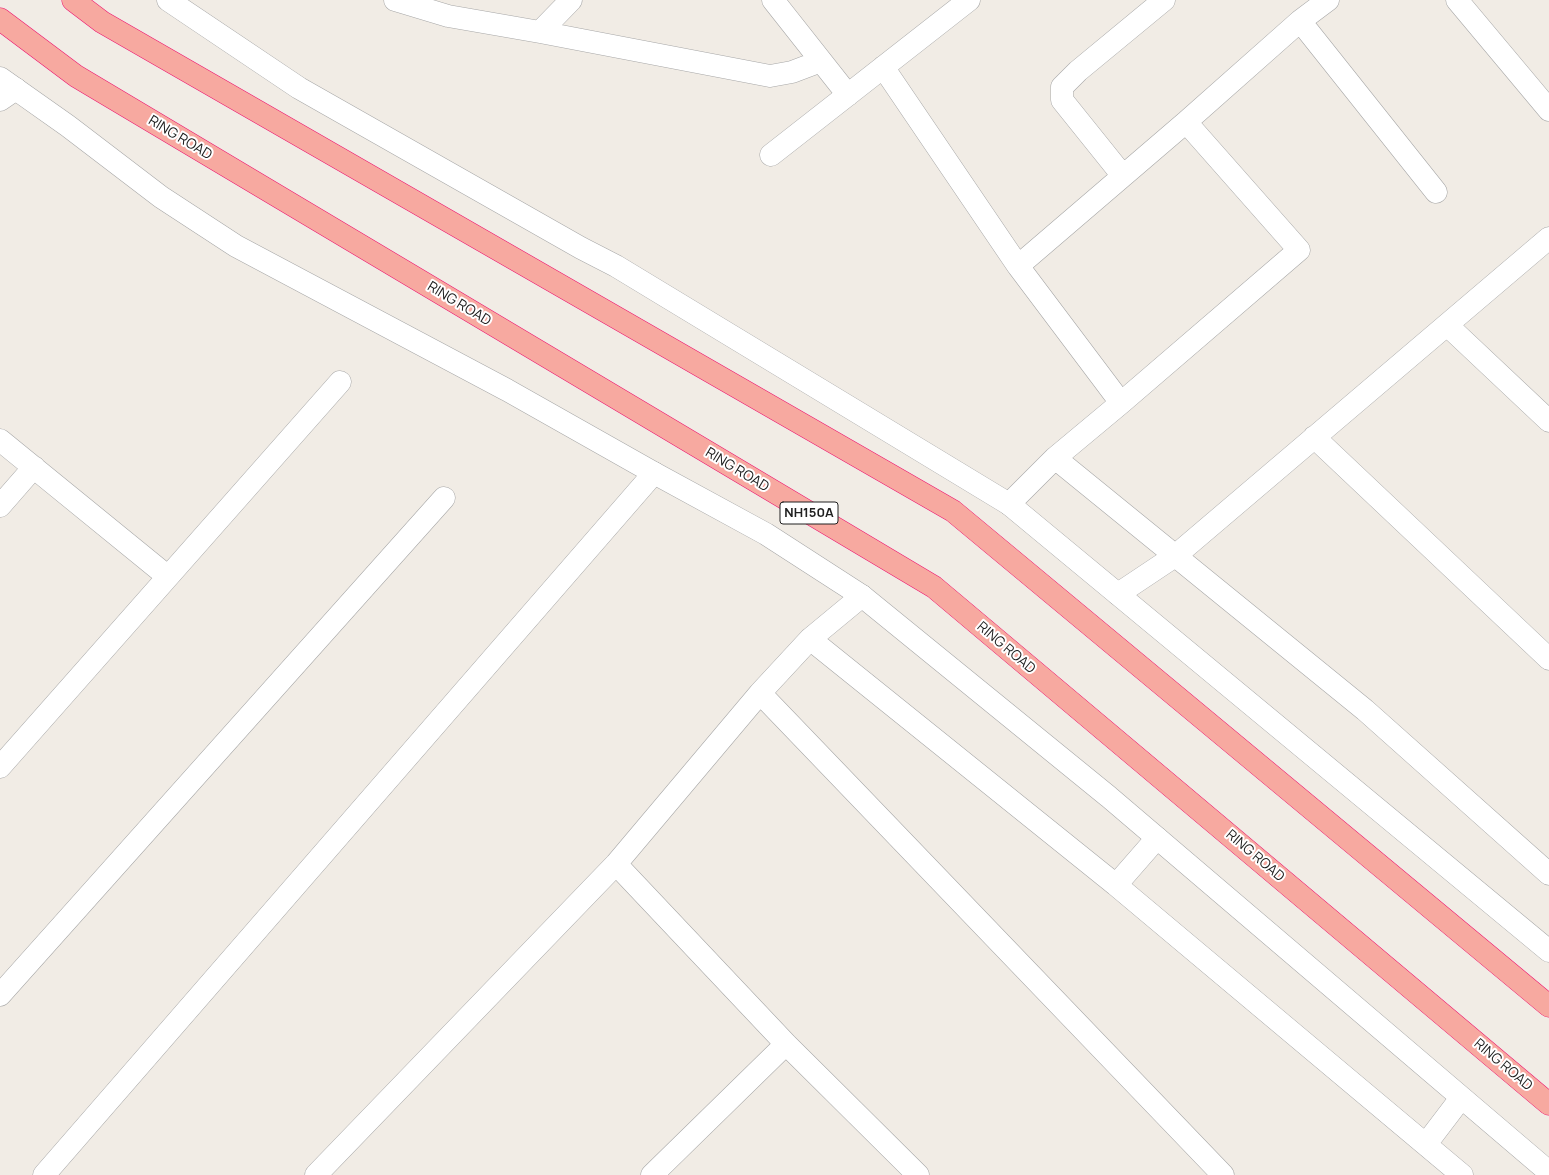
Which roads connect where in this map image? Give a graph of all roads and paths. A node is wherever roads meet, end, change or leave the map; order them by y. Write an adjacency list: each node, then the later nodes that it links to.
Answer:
1 (73, 0): 50 (highway)
2 (168, 0): 34 (street)
3 (395, 0): 12 (street)
4 (571, 0): 12 (street)
5 (773, 0): 13 (street)
6 (968, 0): 14 (street)
7 (1164, 0): 20 (street)
8 (1328, 0): 11 (street)
9 (1457, 0): 17 (street)
10 (0, 19): 53 (highway, RING ROAD / NH150A)
11 (1300, 21): 18 (street); 21 (street)
12 (540, 32): 13 (street)
13 (821, 61): 16 (street)
14 (883, 67): 16 (street); 23 (street)
15 (5, 89): 32 (street)
16 (848, 95): 19 (street)
17 (1549, 110)
18 (1186, 122): 20 (street); 26 (street)
19 (771, 155)
20 (1123, 176): 23 (street)
21 (1436, 192)
22 (1549, 238): 24 (street)
23 (1018, 266): 26 (street)
24 (1447, 325): 27 (street); 28 (street)
25 (340, 382): 37 (street)
26 (1121, 403): 30 (street)
27 (1549, 421)
28 (1314, 438): 36 (street); 41 (street)
29 (0, 440): 31 (street)
30 (1055, 458): 34 (street); 36 (street)
31 (34, 467): 35 (street); 37 (street)
32 (654, 473): 39 (street); 56 (street)
33 (444, 498): 49 (street)
34 (1009, 504): 38 (street)
35 (0, 506)
36 (1175, 556): 38 (street); 46 (street)
37 (167, 576): 43 (street)
38 (1118, 594): 48 (street)
39 (862, 596): 40 (street); 44 (street)
40 (810, 639): 42 (street); 47 (street)
41 (1549, 659)
42 (760, 694): 45 (street); 60 (street)
43 (0, 767)
44 (1157, 838): 47 (street); 52 (street)
45 (616, 864): 51 (street); 57 (street)
46 (1549, 874)
47 (1116, 885): 54 (street)
48 (1549, 951)
49 (0, 996)
50 (1549, 1006)
51 (786, 1044): 58 (street); 59 (street)
52 (1461, 1098): 54 (street); 55 (street)
53 (1549, 1104)
54 (1426, 1144): 61 (street)
55 (1549, 1172)
56 (44, 1175)
57 (316, 1175)
58 (652, 1175)
59 (918, 1175)
60 (1223, 1175)
61 (1462, 1175)

